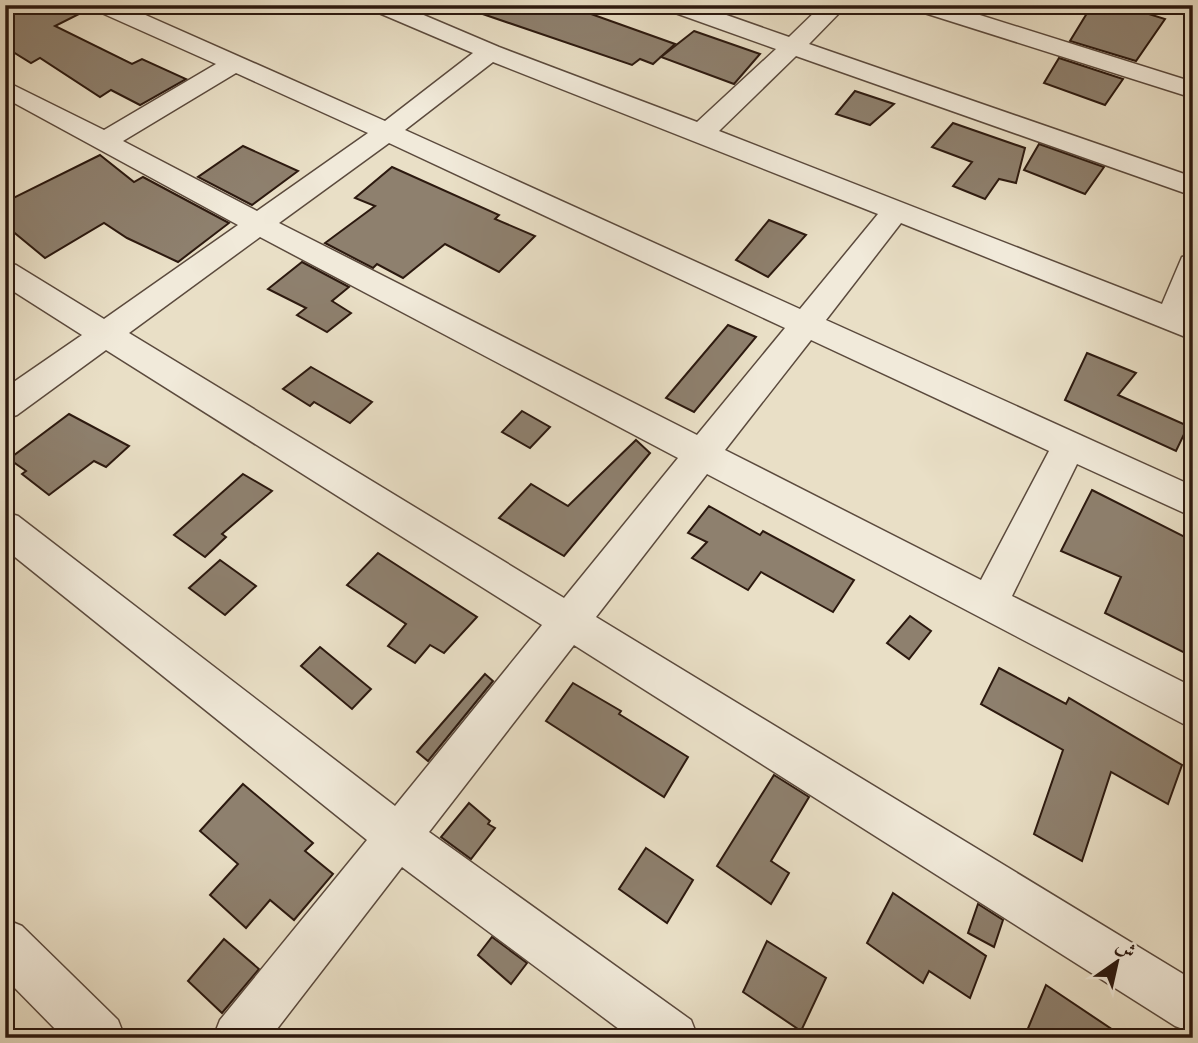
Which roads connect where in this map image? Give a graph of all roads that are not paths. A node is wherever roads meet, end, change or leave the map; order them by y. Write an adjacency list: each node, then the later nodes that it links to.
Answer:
1 (103, 5): 8 (street)
2 (380, 5): 7 (street)
3 (675, 5): 6 (street)
4 (836, 5): 6 (street)
5 (923, 5): 10 (street)
6 (793, 47): 12 (street); 14 (street)
7 (490, 52): 11 (street); 12 (street)
8 (234, 64): 11 (street); 13 (street)
9 (5, 88): 13 (street)
10 (1193, 90)
11 (387, 132): 16 (street); 19 (street)
12 (701, 133): 15 (street)
13 (104, 141): 16 (street)
14 (1193, 187)
15 (896, 210): 19 (street); 20 (street)
16 (258, 224): 21 (street); 24 (street)
17 (1193, 264): 20 (street)
18 (5, 272): 21 (street)
19 (806, 325): 23 (street); 24 (street)
20 (1182, 325)
21 (105, 332): 22 (street); 28 (street)
22 (5, 405)
23 (1069, 446): 25 (street); 27 (street)
24 (702, 452): 27 (street); 28 (street)
25 (1193, 502)
26 (5, 527): 30 (street)
27 (989, 603): 29 (street)
28 (569, 620): 30 (street); 32 (street)
29 (1193, 709)
30 (397, 836): 34 (street); 35 (street)
31 (5, 943): 33 (street)
32 (1193, 1008)
33 (100, 1038)
34 (238, 1038)
35 (673, 1038)

